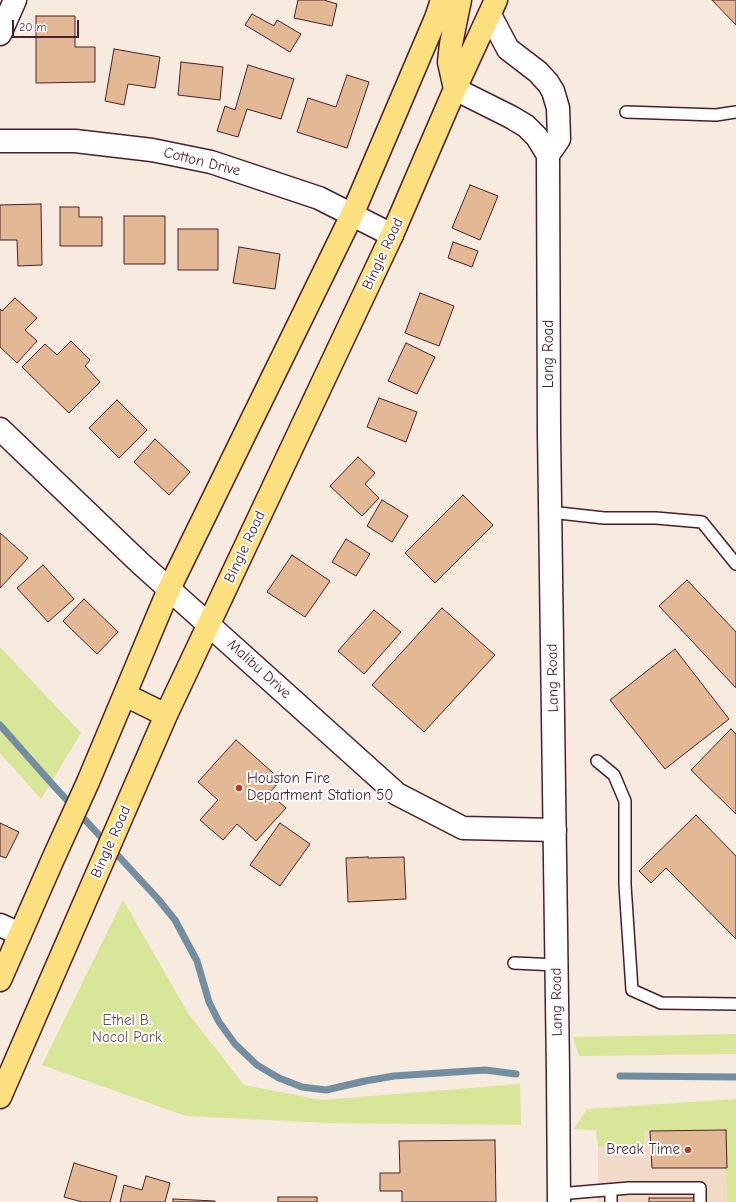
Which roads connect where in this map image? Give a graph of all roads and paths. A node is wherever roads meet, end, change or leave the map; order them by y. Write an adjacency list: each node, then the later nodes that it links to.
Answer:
1 (15, 0): 5 (street)
2 (442, 0): 11 (main road)
3 (460, 0): 6 (main road)
4 (493, 8): 6 (main road, Bingle Road); 10 (street)
5 (0, 34)
6 (455, 89): 10 (street); 12 (main road, Bingle Road)
7 (626, 112): 8 (lane)
8 (736, 112)
9 (0, 141): 11 (street, Cotton Drive)
10 (548, 155): 14 (street, Lang Road)
11 (352, 215): 12 (street, Cotton Drive); 16 (main road)
12 (392, 235): 17 (main road, Bingle Road)
13 (0, 429): 16 (street, Malibu Drive)
14 (550, 512): 15 (lane); 21 (street, Lang Road)
15 (736, 564)
16 (170, 589): 17 (street, Malibu Drive); 18 (main road)
17 (209, 625): 19 (main road, Bingle Road); 21 (street, Malibu Drive)
18 (125, 695): 19 (main road); 23 (main road)
19 (166, 715): 28 (main road, Bingle Road)
20 (597, 761): 27 (lane)
21 (555, 830): 25 (street, Lang Road)
22 (0, 925): 23 (street)
23 (20, 934): 26 (main road)
24 (514, 963): 25 (lane)
25 (557, 965): 30 (street, Lang Road)
26 (0, 980)
27 (736, 1004)
28 (0, 1097)
29 (611, 1190): 30 (lane); 31 (lane); 32 (lane)
30 (559, 1198)
31 (611, 1202)
32 (700, 1202)

